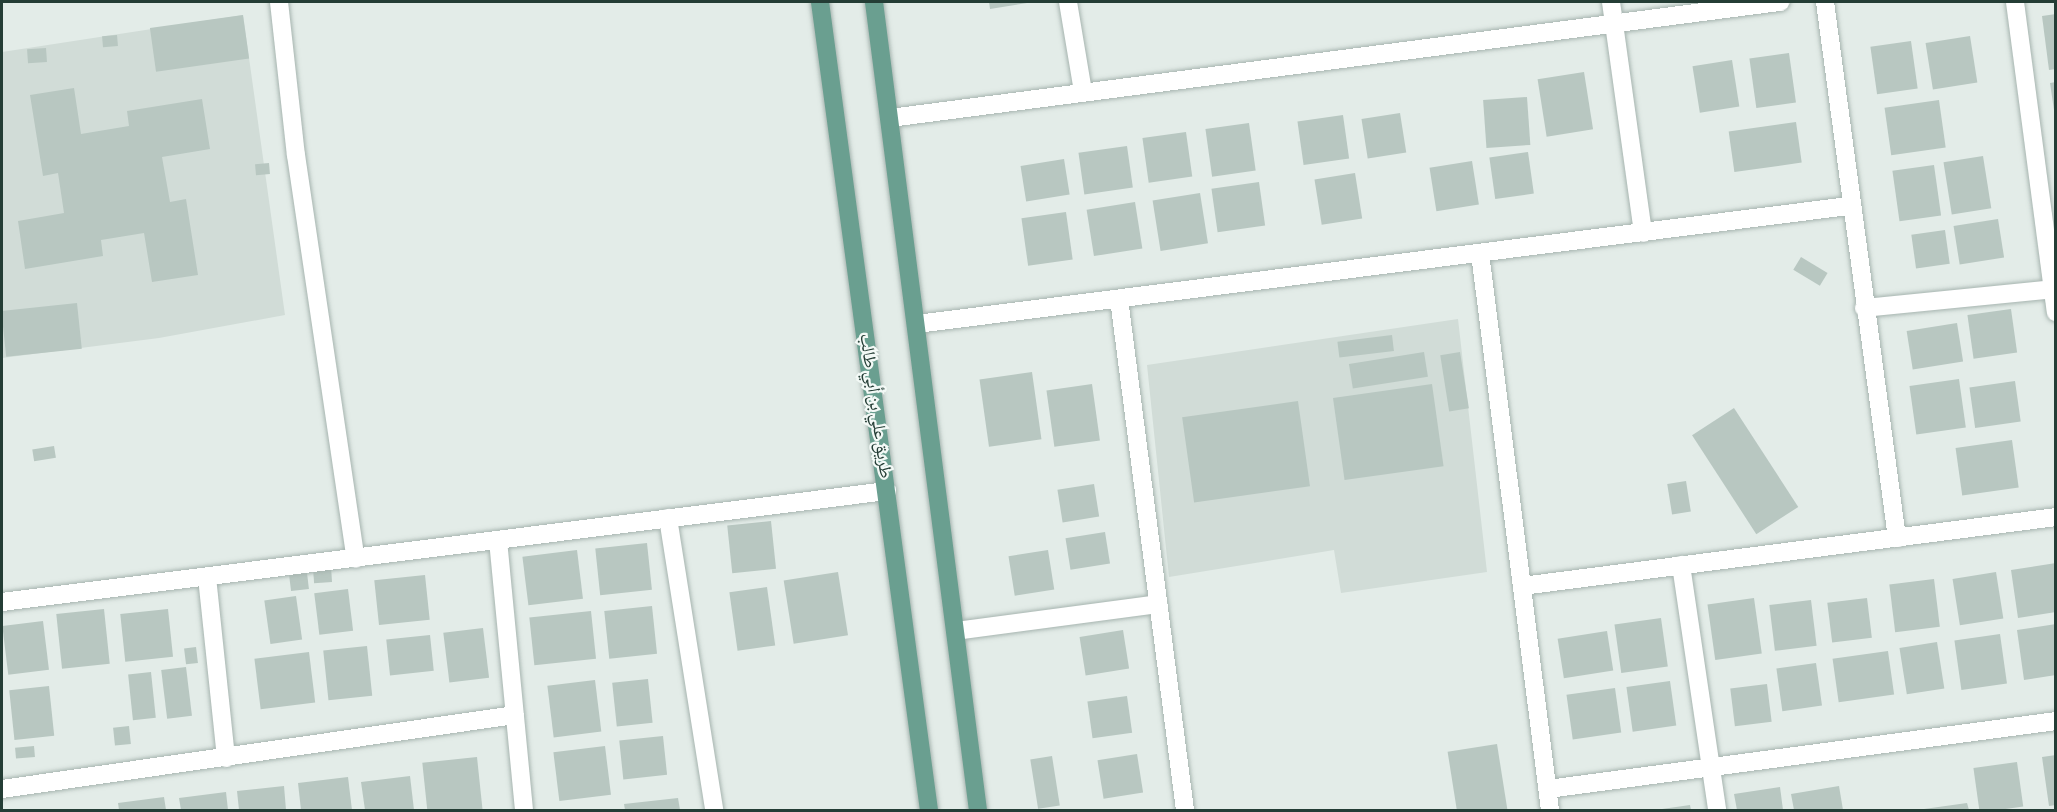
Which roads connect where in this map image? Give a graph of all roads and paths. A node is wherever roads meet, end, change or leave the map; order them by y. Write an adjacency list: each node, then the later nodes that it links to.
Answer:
1 (279, 2): 25 (street)
2 (820, 2): 20 (main road, طريق علي بن أبي طالب)
3 (874, 2): 11 (main road)
4 (1068, 2): 10 (street)
5 (1611, 2): 9 (street)
6 (1780, 2): 9 (street)
7 (1825, 2): 12 (street)
8 (2015, 2): 15 (street)
9 (1615, 23): 10 (street); 13 (street)
10 (1083, 93): 11 (street)
11 (890, 118): 19 (main road)
12 (1849, 206): 13 (street); 17 (street)
13 (1643, 233): 14 (street)
14 (1480, 253): 16 (street); 28 (street)
15 (2054, 290): 17 (street); 18 (street)
16 (1119, 299): 19 (street); 30 (street)
17 (1864, 308): 23 (street)
18 (2055, 312)
19 (917, 324): 31 (main road)
20 (887, 491): 22 (street); 40 (main road, طريق علي بن أبي طالب)
21 (2055, 517): 23 (street)
22 (668, 518): 24 (street); 39 (street)
23 (1897, 538): 26 (street)
24 (498, 540): 25 (street); 32 (street)
25 (356, 558): 27 (street)
26 (1681, 566): 28 (street); 35 (street)
27 (207, 578): 29 (street); 34 (street)
28 (1522, 586): 37 (street)
29 (2, 602)
30 (1158, 604): 31 (street); 42 (street)
31 (956, 631): 41 (main road)
32 (515, 715): 34 (street); 38 (street)
33 (2055, 721): 35 (street)
34 (226, 758): 36 (street)
35 (1711, 768): 37 (street); 44 (street)
36 (2, 789)
37 (1548, 789): 43 (street)
38 (524, 810)
39 (714, 810)
40 (929, 810)
41 (978, 810)
42 (1185, 810)
43 (1550, 810)
44 (1717, 810)

